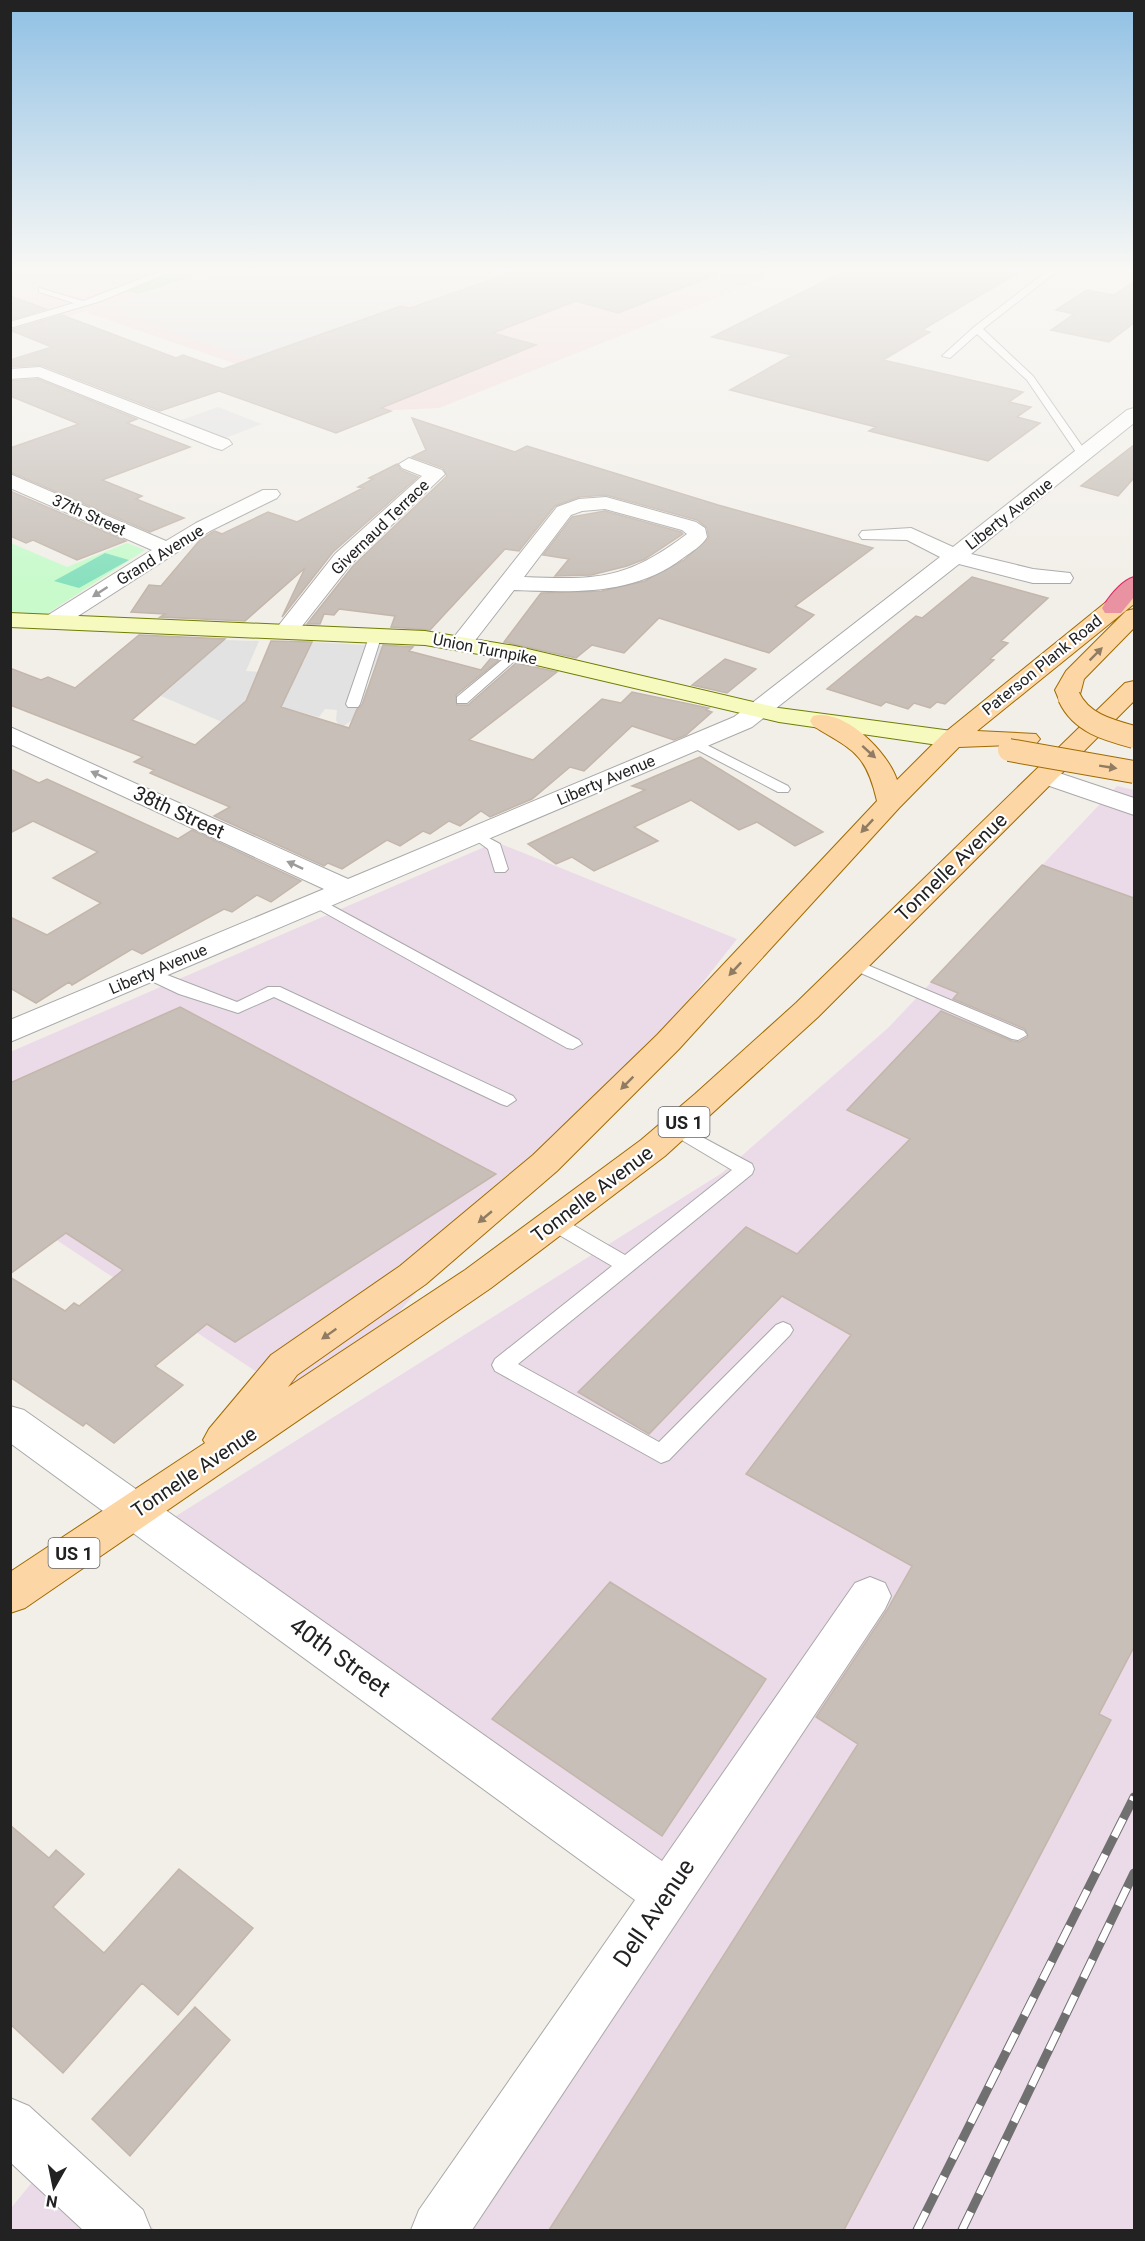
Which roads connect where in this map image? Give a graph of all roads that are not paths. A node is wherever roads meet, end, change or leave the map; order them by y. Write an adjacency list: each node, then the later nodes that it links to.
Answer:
1 (49, 376): 4 (street)
2 (1027, 376): 5 (lane)
3 (1134, 414): 5 (street, Liberty Avenue)
4 (222, 444)
5 (1084, 456): 11 (street, Liberty Avenue)
6 (409, 464): 20 (street, Givernaud Terrace)
7 (10, 480): 10 (street, 37th Street)
8 (270, 494): 10 (street, Grand Avenue)
9 (869, 535): 11 (street)
10 (167, 549): 19 (street, Grand Avenue, one-way to 19)
11 (954, 556): 12 (street); 28 (street, Liberty Avenue)
12 (1062, 578)
13 (508, 583): 13 (street); 22 (street)
14 (1134, 584): 16 (highway)
15 (1134, 594): 16 (main road, Paterson Plank Road)
16 (1113, 608): 32 (main road, Paterson Plank Road)
17 (1134, 616): 31 (main road, Paterson Plank Road, one-way to 17, bridge)
18 (10, 621): 19 (main road, Union Turnpike)
19 (53, 622): 20 (main road, Union Turnpike)
20 (287, 630): 21 (main road, Union Turnpike)
21 (376, 634): 22 (main road, Union Turnpike); 26 (lane)
22 (462, 642): 23 (main road, Union Turnpike)
23 (515, 653): 25 (lane); 28 (main road, Union Turnpike)
24 (1134, 688): 27 (main road, Tonnelle Avenue / US 1)
25 (462, 700)
26 (353, 704)
27 (1123, 705): 37 (main road, Tonnelle Avenue / US 1)
28 (760, 711): 29 (main road, Union Turnpike); 33 (street, Liberty Avenue)
29 (822, 721): 32 (main road, Union Turnpike); 39 (main road, one-way to 39)
30 (10, 734): 43 (street, 38th Street, one-way to 30)
31 (1134, 737)
32 (952, 739): 34 (main road, Paterson Plank Road); 39 (main road)
33 (693, 742): 38 (lane); 41 (street, Liberty Avenue)
34 (1018, 745): 35 (main road, Paterson Plank Road); 36 (main road, Paterson Plank Road, one-way to 36, bridge)
35 (1134, 752)
36 (1134, 772)
37 (1044, 776): 40 (street); 45 (main road, Tonnelle Avenue / US 1)
38 (783, 789)
39 (890, 802): 56 (main road, one-way to 56)
40 (1134, 807)
41 (476, 835): 42 (lane); 43 (street, Liberty Avenue)
42 (500, 869)
43 (348, 889): 44 (street, Liberty Avenue)
44 (316, 902): 46 (street, Liberty Avenue); 49 (lane)
45 (853, 964): 48 (lane); 51 (main road, Tonnelle Avenue / US 1)
46 (149, 973): 47 (street, Liberty Avenue); 50 (lane)
47 (16, 1024)
48 (1018, 1035)
49 (573, 1044)
50 (507, 1100)
51 (676, 1129): 52 (main road, Tonnelle Avenue / US 1); 53 (lane)
52 (556, 1224): 53 (lane); 56 (main road, Tonnelle Avenue / US 1)
53 (626, 1266): 54 (lane)
54 (783, 1330)
55 (10, 1421): 57 (street, 40th Street)
56 (201, 1467): 57 (main road, Tonnelle Avenue / US 1)
57 (138, 1510): 58 (main road, Tonnelle Avenue / US 1); 60 (street, 40th Street)
58 (10, 1595)
59 (870, 1596): 60 (street, Dell Avenue)
60 (667, 1894): 63 (street, Dell Avenue)
61 (10, 2125): 62 (street)
62 (123, 2230)
63 (439, 2230)

